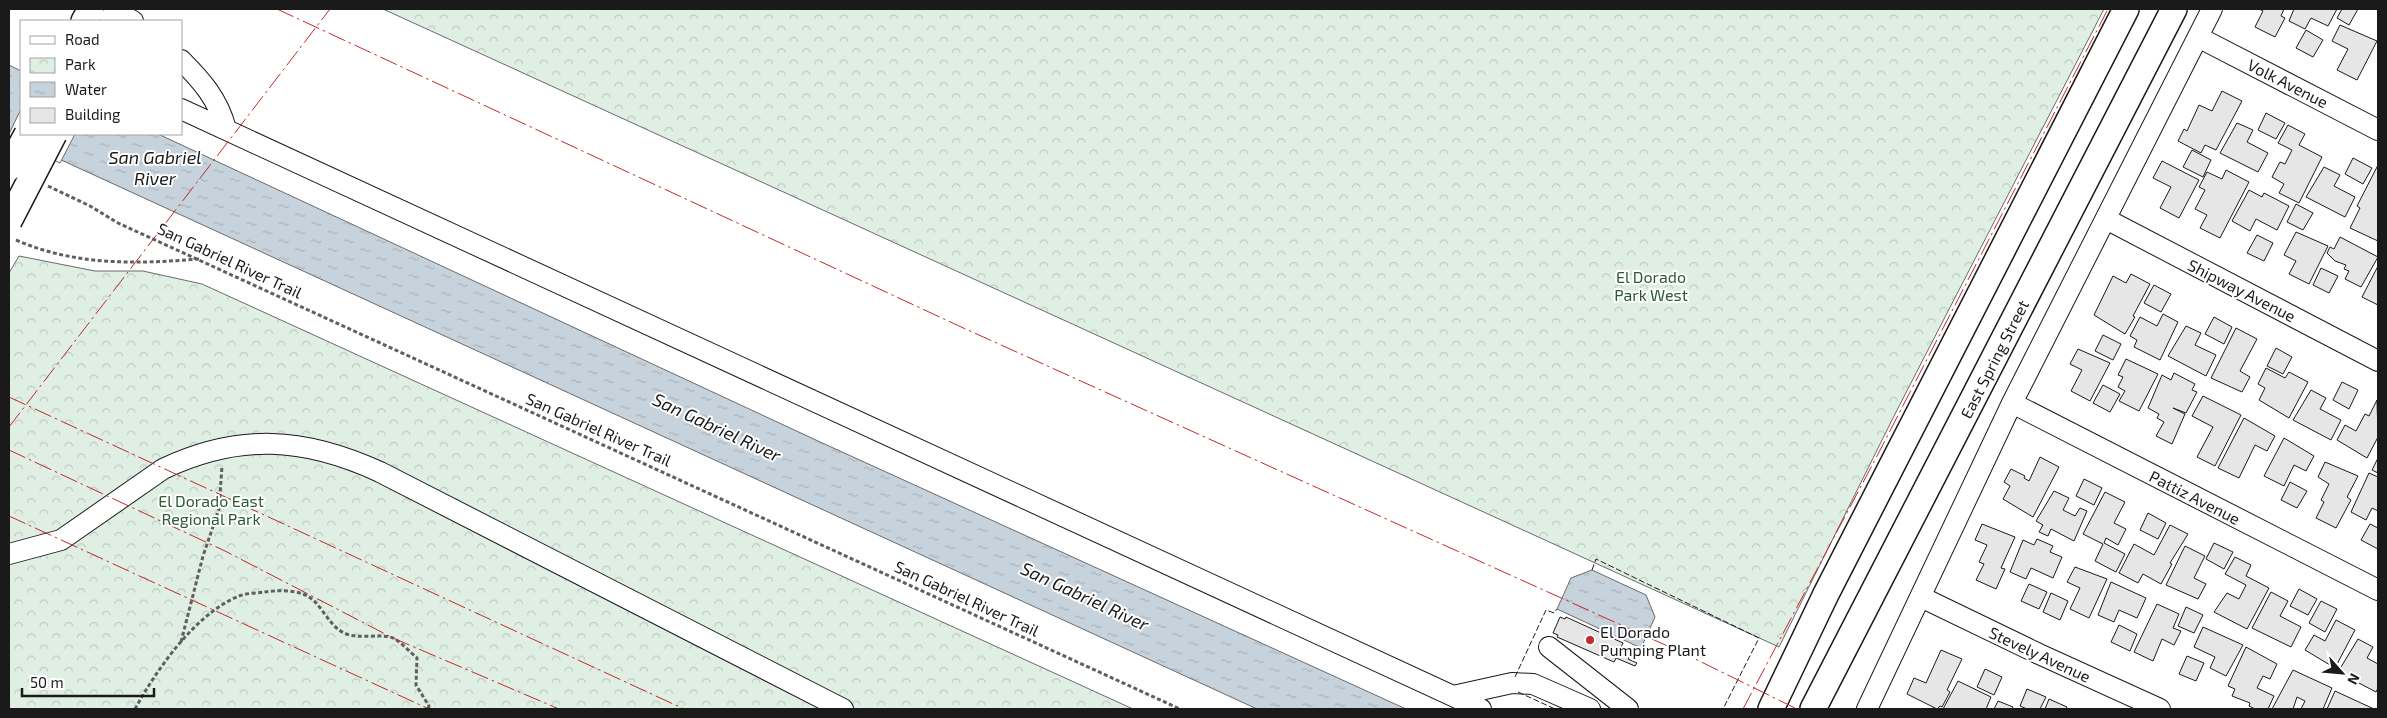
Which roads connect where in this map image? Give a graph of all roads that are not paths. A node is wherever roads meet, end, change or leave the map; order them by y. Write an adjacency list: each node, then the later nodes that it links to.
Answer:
1 (91, 9): 5 (main road)
2 (2126, 9): 27 (main road)
3 (2174, 9): 28 (main road, East Spring Street)
4 (2212, 9): 6 (street)
5 (85, 20)
6 (2198, 36): 10 (street, Volk Avenue); 14 (street)
7 (182, 61): 9 (street)
8 (182, 109): 9 (street)
9 (226, 128): 22 (street)
10 (2378, 130)
11 (26, 135): 13 (main road, bridge)
12 (53, 135): 15 (main road, bridge)
13 (9, 168)
14 (2106, 219): 16 (street, Shipway Avenue); 17 (street)
15 (9, 222)
16 (2378, 361)
17 (2012, 403): 19 (street, Pattiz Avenue); 20 (street)
18 (9, 554): 23 (street)
19 (2378, 590)
20 (1921, 597): 29 (street); 30 (street, Stevely Avenue)
21 (1549, 647): 26 (street)
22 (1453, 696): 24 (street); 25 (street)
23 (843, 709)
24 (1482, 709)
25 (1590, 709)
26 (1628, 709)
27 (1771, 709)
28 (1813, 709)
29 (1867, 709)
30 (2160, 709)

